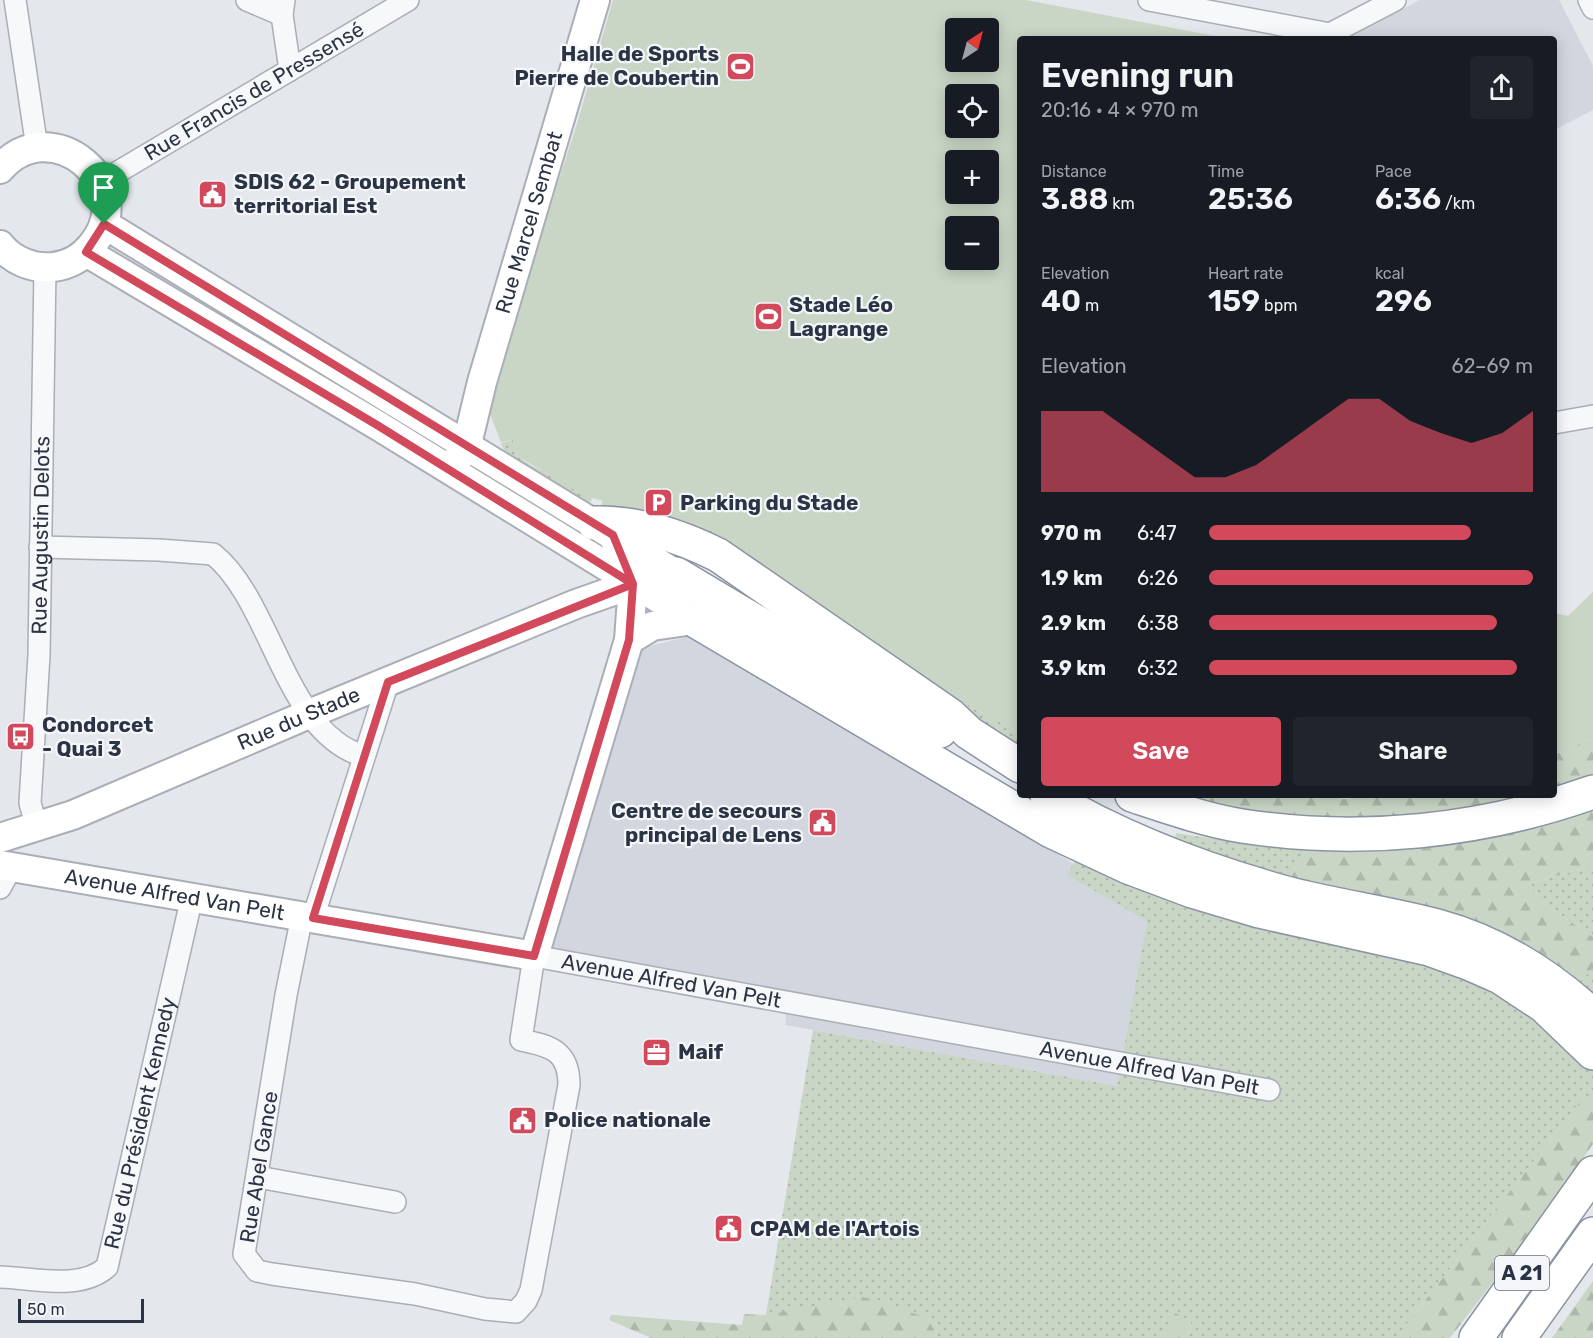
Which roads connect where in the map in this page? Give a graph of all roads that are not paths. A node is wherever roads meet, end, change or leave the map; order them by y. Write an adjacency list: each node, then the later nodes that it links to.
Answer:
1 (15, 0): 13 (street)
2 (247, 0): 8 (street)
3 (408, 0): 12 (street, Rue Francis de Pressensé)
4 (595, 0): 22 (main road, Rue Marcel Sembat)
5 (1149, 0): 10 (street)
6 (1395, 0): 11 (street)
7 (1589, 0): 9 (street)
8 (283, 8): 12 (street)
9 (1593, 8)
10 (1325, 36)
11 (1332, 36)
12 (290, 70): 15 (street, Rue Francis de Pressensé)
13 (37, 148): 14 (main road); 15 (main road)
14 (1, 167)
15 (101, 182): 16 (main road)
16 (104, 224): 18 (main road); 22 (main road)
17 (0, 245): 19 (main road)
18 (86, 252): 19 (main road); 23 (main road)
19 (45, 268): 25 (street, Rue Augustin Delots)
20 (1593, 416): 21 (street)
21 (1557, 422)
22 (467, 444): 23 (main road, Rue Marcel Sembat); 24 (main road)
23 (450, 471): 28 (main road)
24 (603, 529): 26 (main road); 27 (highway); 28 (main road)
25 (40, 547): 32 (street); 41 (street, Rue Augustin Delots)
26 (676, 574): 27 (highway); 28 (main road, Rue du Stade); 37 (highway)
27 (754, 578): 33 (highway)
28 (633, 584): 29 (main road); 30 (main road); 31 (main road, Rue du Stade)
29 (694, 620): 30 (main road); 48 (highway)
30 (629, 640): 46 (main road)
31 (388, 682): 32 (main road, Rue du Stade); 35 (street, Rue Abel Gance)
32 (309, 714): 35 (street); 41 (main road, Rue du Stade)
33 (950, 715): 34 (highway); 36 (highway)
34 (1017, 748)
35 (364, 756): 45 (street, Rue Abel Gance)
36 (1017, 764)
37 (1017, 777)
38 (1593, 792): 39 (highway)
39 (1141, 798)
40 (1060, 800): 47 (highway)
41 (19, 826): 42 (main road); 43 (main road)
42 (45, 871): 43 (main road, Avenue Alfred Van Pelt); 44 (main road, Avenue Alfred Van Pelt)
43 (4, 873)
44 (192, 897): 45 (main road, Avenue Alfred Van Pelt); 54 (street, Rue du Président Kennedy)
45 (307, 917): 46 (main road, Avenue Alfred Van Pelt); 51 (street, Rue Abel Gance)
46 (534, 956): 49 (street, Avenue Alfred Van Pelt); 51 (street, Rue Abel Gance)
47 (1593, 1016)
48 (1593, 1053)
49 (1269, 1090)
50 (1593, 1173): 55 (highway, A 21)
51 (258, 1177): 52 (street)
52 (394, 1202)
53 (1593, 1234): 56 (highway, A 21)
54 (0, 1277)
55 (1476, 1338)
56 (1520, 1338)

